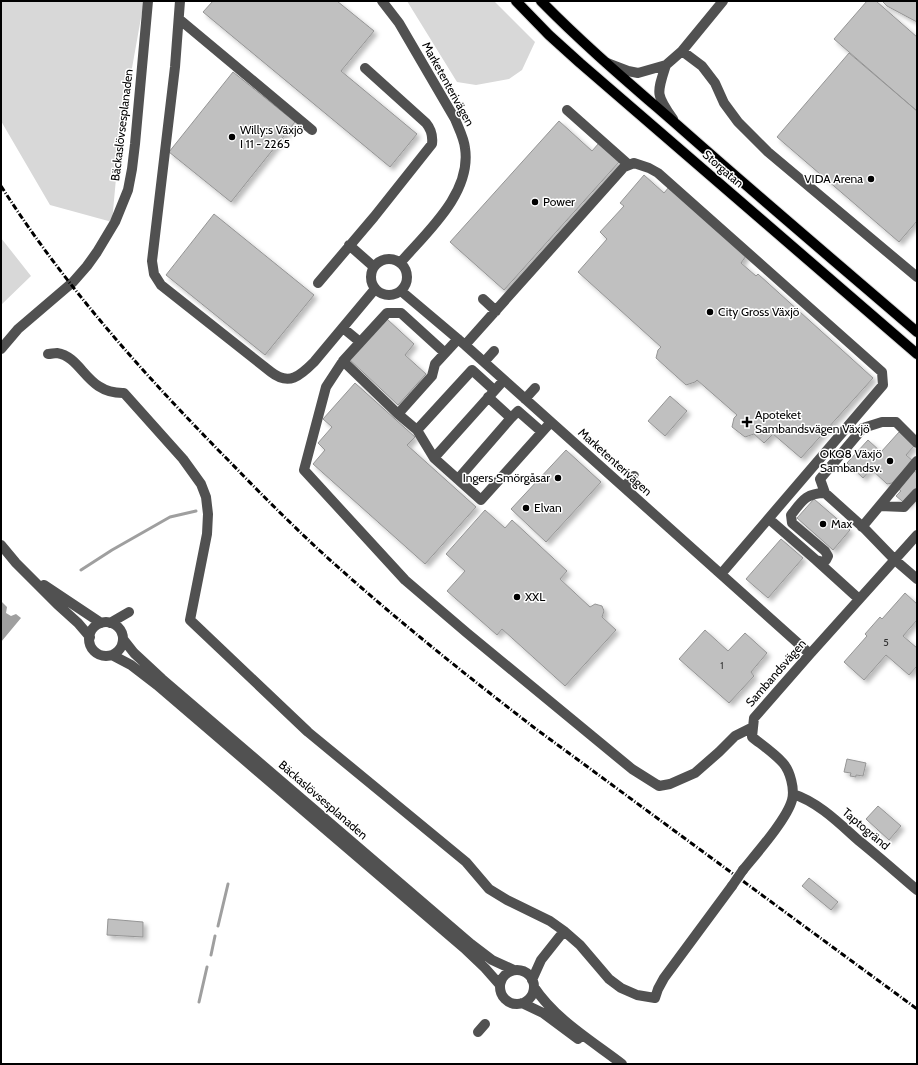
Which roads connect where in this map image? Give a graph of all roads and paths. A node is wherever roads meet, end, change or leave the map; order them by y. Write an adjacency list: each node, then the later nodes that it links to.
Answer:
1 (148, 1): 29 (street, Bäckaslövsesplanaden)
2 (180, 1): 7 (street)
3 (382, 1): 17 (street, Marketenterivägen)
4 (516, 1): 33 (main road, Storgatan)
5 (541, 1): 9 (main road, Storgatan)
6 (723, 1): 8 (street)
7 (178, 19): 14 (street); 25 (street)
8 (682, 51): 10 (street); 19 (street)
9 (606, 63): 10 (street); 13 (main road, Storgatan)
10 (666, 65): 13 (street)
11 (365, 68): 16 (street)
12 (567, 110): 15 (street)
13 (678, 125): 26 (main road, Storgatan)
14 (312, 130)
15 (629, 165): 24 (street); 54 (street)
16 (349, 245): 18 (street); 20 (street)
17 (400, 263): 18 (street); 22 (street)
18 (374, 267): 21 (street)
19 (917, 278)
20 (318, 283)
21 (375, 289): 22 (street); 25 (street)
22 (401, 291): 28 (street, Marketenterivägen)
23 (483, 298): 24 (street)
24 (496, 311): 28 (street)
25 (343, 328): 27 (street)
26 (917, 332)
27 (360, 342): 31 (street); 34 (street)
28 (462, 342): 31 (street); 35 (street, Marketenterivägen)
29 (1, 349)
30 (494, 351): 35 (street)
31 (445, 353): 40 (street)
32 (48, 354): 73 (street)
33 (917, 354)
34 (343, 361): 40 (street); 70 (street)
35 (484, 362): 36 (street, Marketenterivägen)
36 (504, 380): 38 (street); 39 (street, Marketenterivägen)
37 (535, 388): 39 (street)
38 (491, 393): 41 (street); 43 (street); 46 (street)
39 (525, 399): 42 (street, Marketenterivägen)
40 (398, 414): 43 (street)
41 (511, 418): 44 (street); 49 (street)
42 (551, 422): 44 (street); 50 (street, Marketenterivägen)
43 (416, 430): 46 (street)
44 (542, 432): 49 (street)
45 (917, 443): 51 (street)
46 (434, 458): 49 (street)
47 (917, 461): 53 (street)
48 (634, 476): 50 (street)
49 (458, 479)
50 (624, 487): 60 (street, Marketenterivägen)
51 (825, 493): 55 (street); 58 (street)
52 (917, 493): 53 (street)
53 (880, 506): 55 (street)
54 (769, 519): 58 (street); 60 (street)
55 (862, 526): 59 (street)
56 (917, 535): 59 (street, Sambandsvägen)
57 (1, 545): 61 (street)
58 (816, 560): 63 (street)
59 (895, 560): 62 (street); 63 (street, Sambandsvägen)
60 (721, 574): 68 (street, Marketenterivägen)
61 (30, 577): 65 (street); 66 (street)
62 (917, 579)
63 (859, 600): 68 (street, Sambandsvägen)
64 (129, 612): 65 (street)
65 (106, 623): 66 (street); 67 (street)
66 (90, 637): 69 (street)
67 (123, 639): 69 (street); 75 (street, Bäckaslövsesplanaden)
68 (810, 654): 70 (street, Sambandsvägen)
69 (112, 655): 77 (street, Bäckaslövsesplanaden)
70 (753, 728): 71 (street, Sambandsvägen)
71 (793, 794): 72 (street, Taptogränd); 73 (street, bridge)
72 (917, 890)
73 (564, 931): 74 (street)
74 (541, 960): 75 (street); 76 (street)
75 (517, 970): 76 (street, Bäckaslövsesplanaden); 77 (street)
76 (533, 984): 78 (street); 80 (street, Bäckaslövsesplanaden)
77 (500, 985): 78 (street, Bäckaslövsesplanaden)
78 (522, 1003): 79 (street, Bäckaslövsesplanaden)
79 (611, 1064)
80 (622, 1064)

